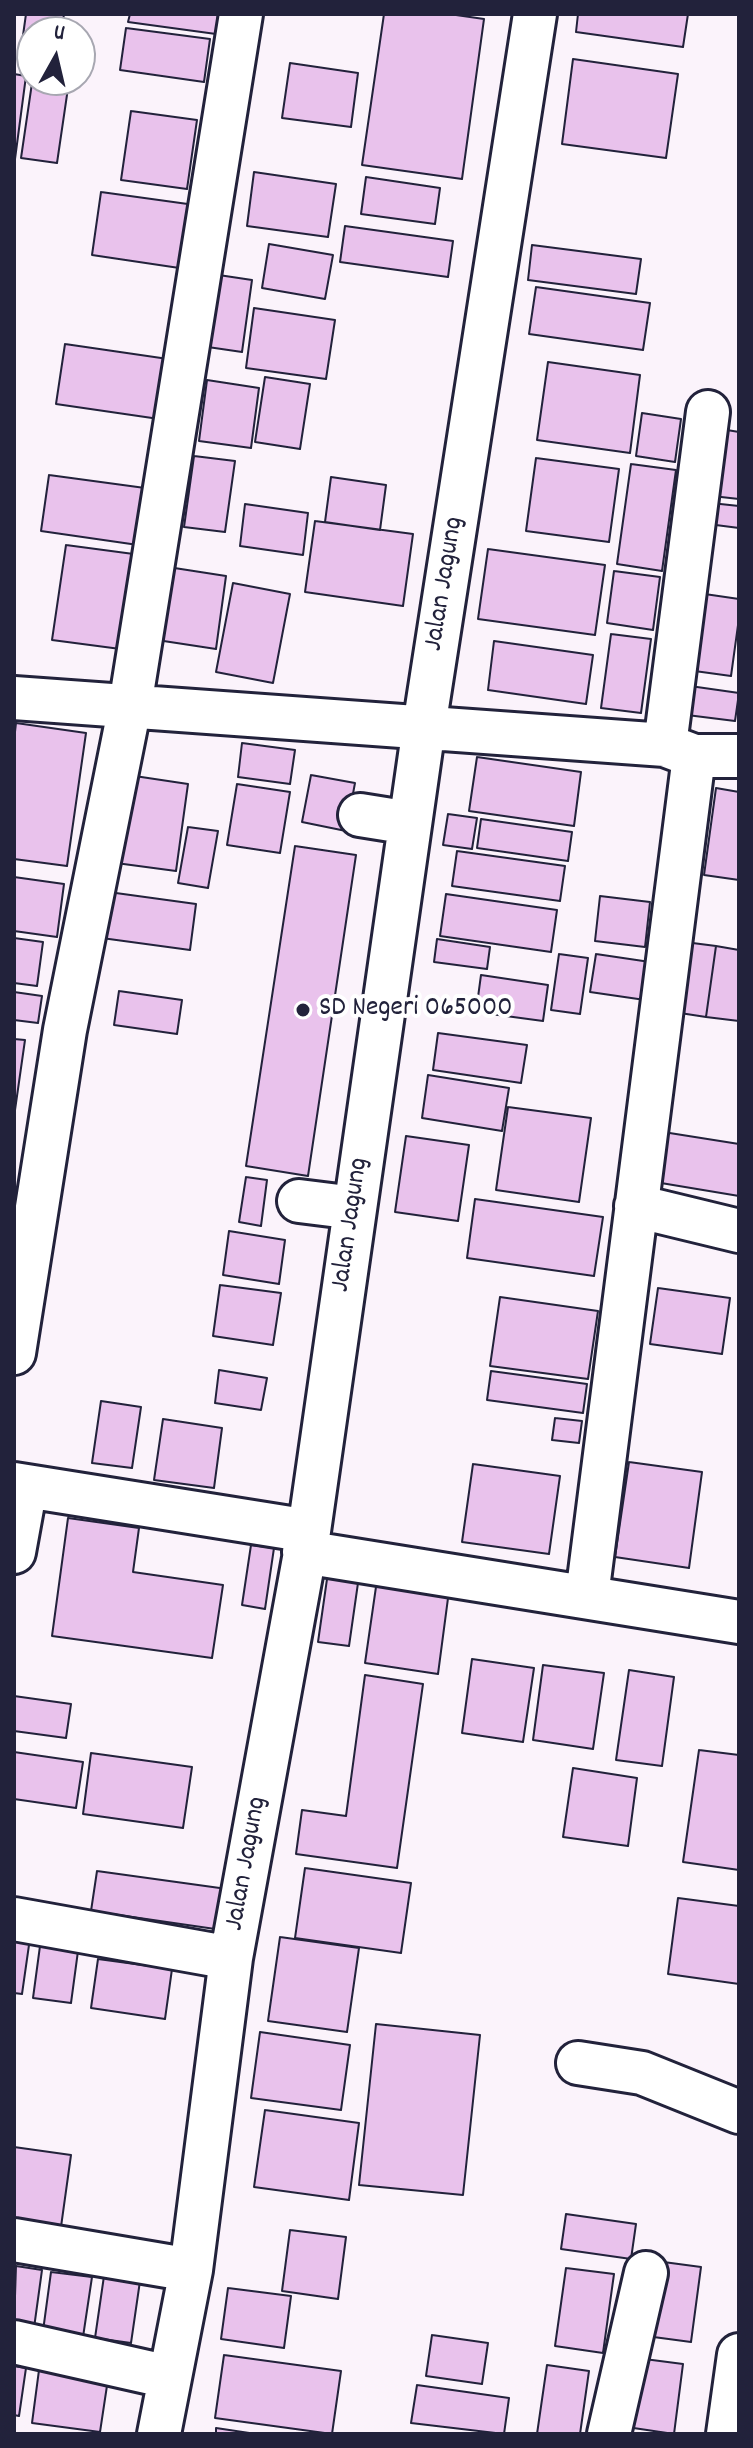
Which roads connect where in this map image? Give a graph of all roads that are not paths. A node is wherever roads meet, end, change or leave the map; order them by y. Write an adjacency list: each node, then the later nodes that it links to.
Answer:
1 (241, 14): 5 (street)
2 (535, 14): 6 (street, Jalan Jagung)
3 (708, 412): 7 (street)
4 (14, 698): 5 (street)
5 (130, 706): 6 (street); 15 (street)
6 (424, 727): 7 (street); 10 (street, Jalan Jagung)
7 (680, 751): 8 (street); 12 (street)
8 (739, 756)
9 (360, 815): 10 (street)
10 (410, 823): 13 (street, Jalan Jagung)
11 (299, 1201): 13 (street)
12 (636, 1206): 14 (street); 19 (street)
13 (355, 1208): 17 (street, Jalan Jagung)
14 (739, 1231)
15 (14, 1353)
16 (20, 1485): 17 (street); 18 (street)
17 (306, 1542): 19 (street); 22 (street, Jalan Jagung)
18 (14, 1552)
19 (587, 1596): 20 (street)
20 (739, 1622)
21 (14, 1919): 22 (street)
22 (231, 1958): 26 (street, Jalan Jagung)
23 (578, 2063): 24 (street)
24 (739, 2112)
25 (14, 2240): 26 (street)
26 (191, 2270): 30 (street, Jalan Jagung)
27 (646, 2273): 32 (street)
28 (14, 2342): 30 (street)
29 (739, 2355): 33 (street)
30 (169, 2377): 31 (street, Jalan Jagung)
31 (159, 2434)
32 (609, 2434)
33 (728, 2434)

